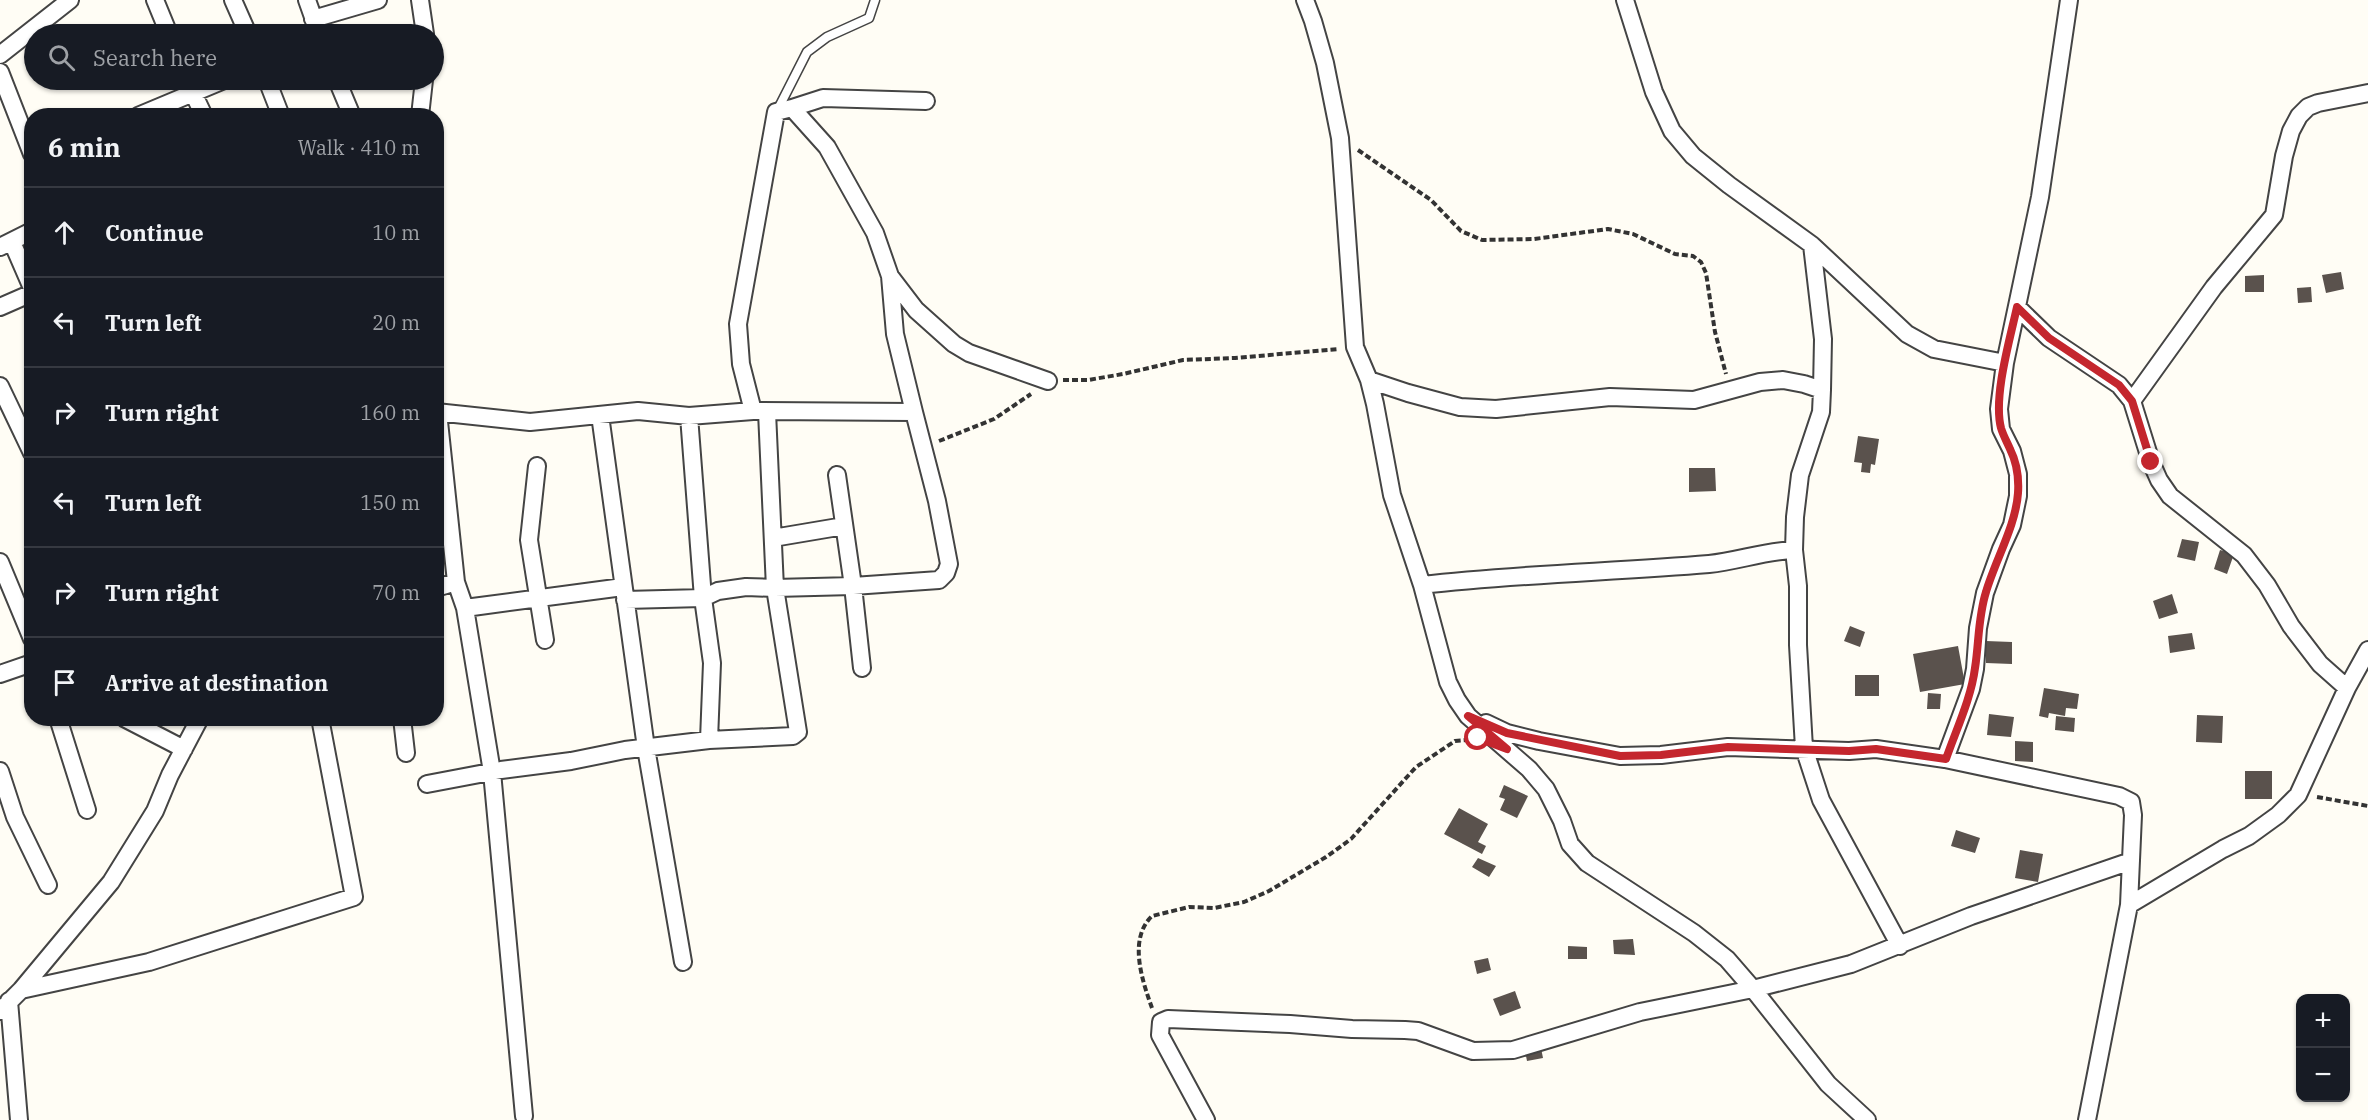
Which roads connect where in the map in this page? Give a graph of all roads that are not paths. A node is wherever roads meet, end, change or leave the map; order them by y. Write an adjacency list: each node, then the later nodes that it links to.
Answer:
1 (70, 0): 11 (street)
2 (155, 0): 12 (street)
3 (233, 0): 13 (street)
4 (307, 0): 14 (street)
5 (378, 0): 15 (street)
6 (420, 0): 16 (street)
7 (875, 0): 32 (lane)
8 (1305, 0): 43 (street)
9 (1625, 0): 36 (street)
10 (2069, 0): 41 (street)
11 (39, 24)
12 (165, 24)
13 (244, 24)
14 (315, 24)
15 (323, 24)
16 (424, 24)
17 (24, 36): 18 (street)
18 (0, 55)
19 (0, 72): 33 (street)
20 (183, 90): 27 (street)
21 (192, 90): 28 (street)
22 (271, 90): 29 (street)
23 (341, 90): 30 (street)
24 (423, 90): 31 (street)
25 (2368, 93): 47 (street)
26 (926, 101): 32 (street)
27 (152, 108)
28 (200, 108)
29 (279, 108)
30 (349, 108)
31 (421, 108)
32 (784, 110): 37 (street); 48 (street)
33 (24, 134)
34 (24, 235): 35 (street)
35 (6, 244): 38 (street)
36 (1812, 245): 42 (street); 46 (street)
37 (890, 276): 44 (street); 49 (street)
38 (24, 277)
39 (24, 295): 40 (street)
40 (0, 307)
41 (2017, 307): 42 (street); 47 (street)
42 (2005, 363): 88 (street)
43 (1368, 380): 46 (street); 62 (street)
44 (1048, 381)
45 (0, 386): 53 (street)
46 (1822, 390): 59 (street)
47 (2132, 401): 76 (street)
48 (760, 412): 49 (street); 52 (street); 58 (street)
49 (914, 412): 64 (street)
50 (444, 413): 51 (street)
51 (600, 415): 52 (street); 66 (street)
52 (689, 416): 68 (street)
53 (24, 436)
54 (537, 466): 67 (street)
55 (444, 475): 61 (street)
56 (837, 475): 57 (street)
57 (844, 526): 58 (street); 64 (street)
58 (773, 538): 65 (street)
59 (1794, 550): 62 (street); 85 (street)
60 (0, 562): 70 (street)
61 (456, 582): 63 (street); 69 (street)
62 (1422, 585): 77 (street)
63 (444, 586)
64 (854, 586): 65 (street); 74 (street)
65 (776, 588): 68 (street); 83 (street)
66 (624, 593): 67 (street); 68 (street); 84 (street)
67 (539, 597): 69 (street); 71 (street)
68 (703, 598): 83 (street)
69 (465, 608): 90 (street)
70 (24, 620)
71 (545, 640)
72 (2368, 650): 76 (street)
73 (24, 666): 75 (street)
74 (862, 668)
75 (0, 674)
76 (2347, 688): 95 (street)
77 (1468, 716): 85 (street); 98 (street)
78 (61, 726): 92 (street)
79 (139, 726): 86 (street)
80 (196, 726): 86 (street)
81 (322, 726): 99 (street)
82 (403, 726): 87 (street)
83 (709, 740): 84 (street)
84 (646, 748): 90 (street); 97 (street)
85 (1804, 748): 88 (street); 96 (street)
86 (184, 749): 99 (street)
87 (406, 753)
88 (1946, 759): 93 (street)
89 (0, 771): 94 (street)
90 (492, 772): 91 (street); 100 (street)
91 (427, 784)
92 (87, 810)
93 (2131, 861): 95 (street); 96 (street)
94 (48, 885)
95 (2129, 905): 104 (street)
96 (1900, 946): 98 (street)
97 (683, 962)
98 (1754, 989): 102 (street); 103 (street)
99 (10, 1001): 101 (street)
100 (524, 1116)
101 (19, 1120)
102 (1206, 1120)
103 (1866, 1120)
104 (2087, 1120)

